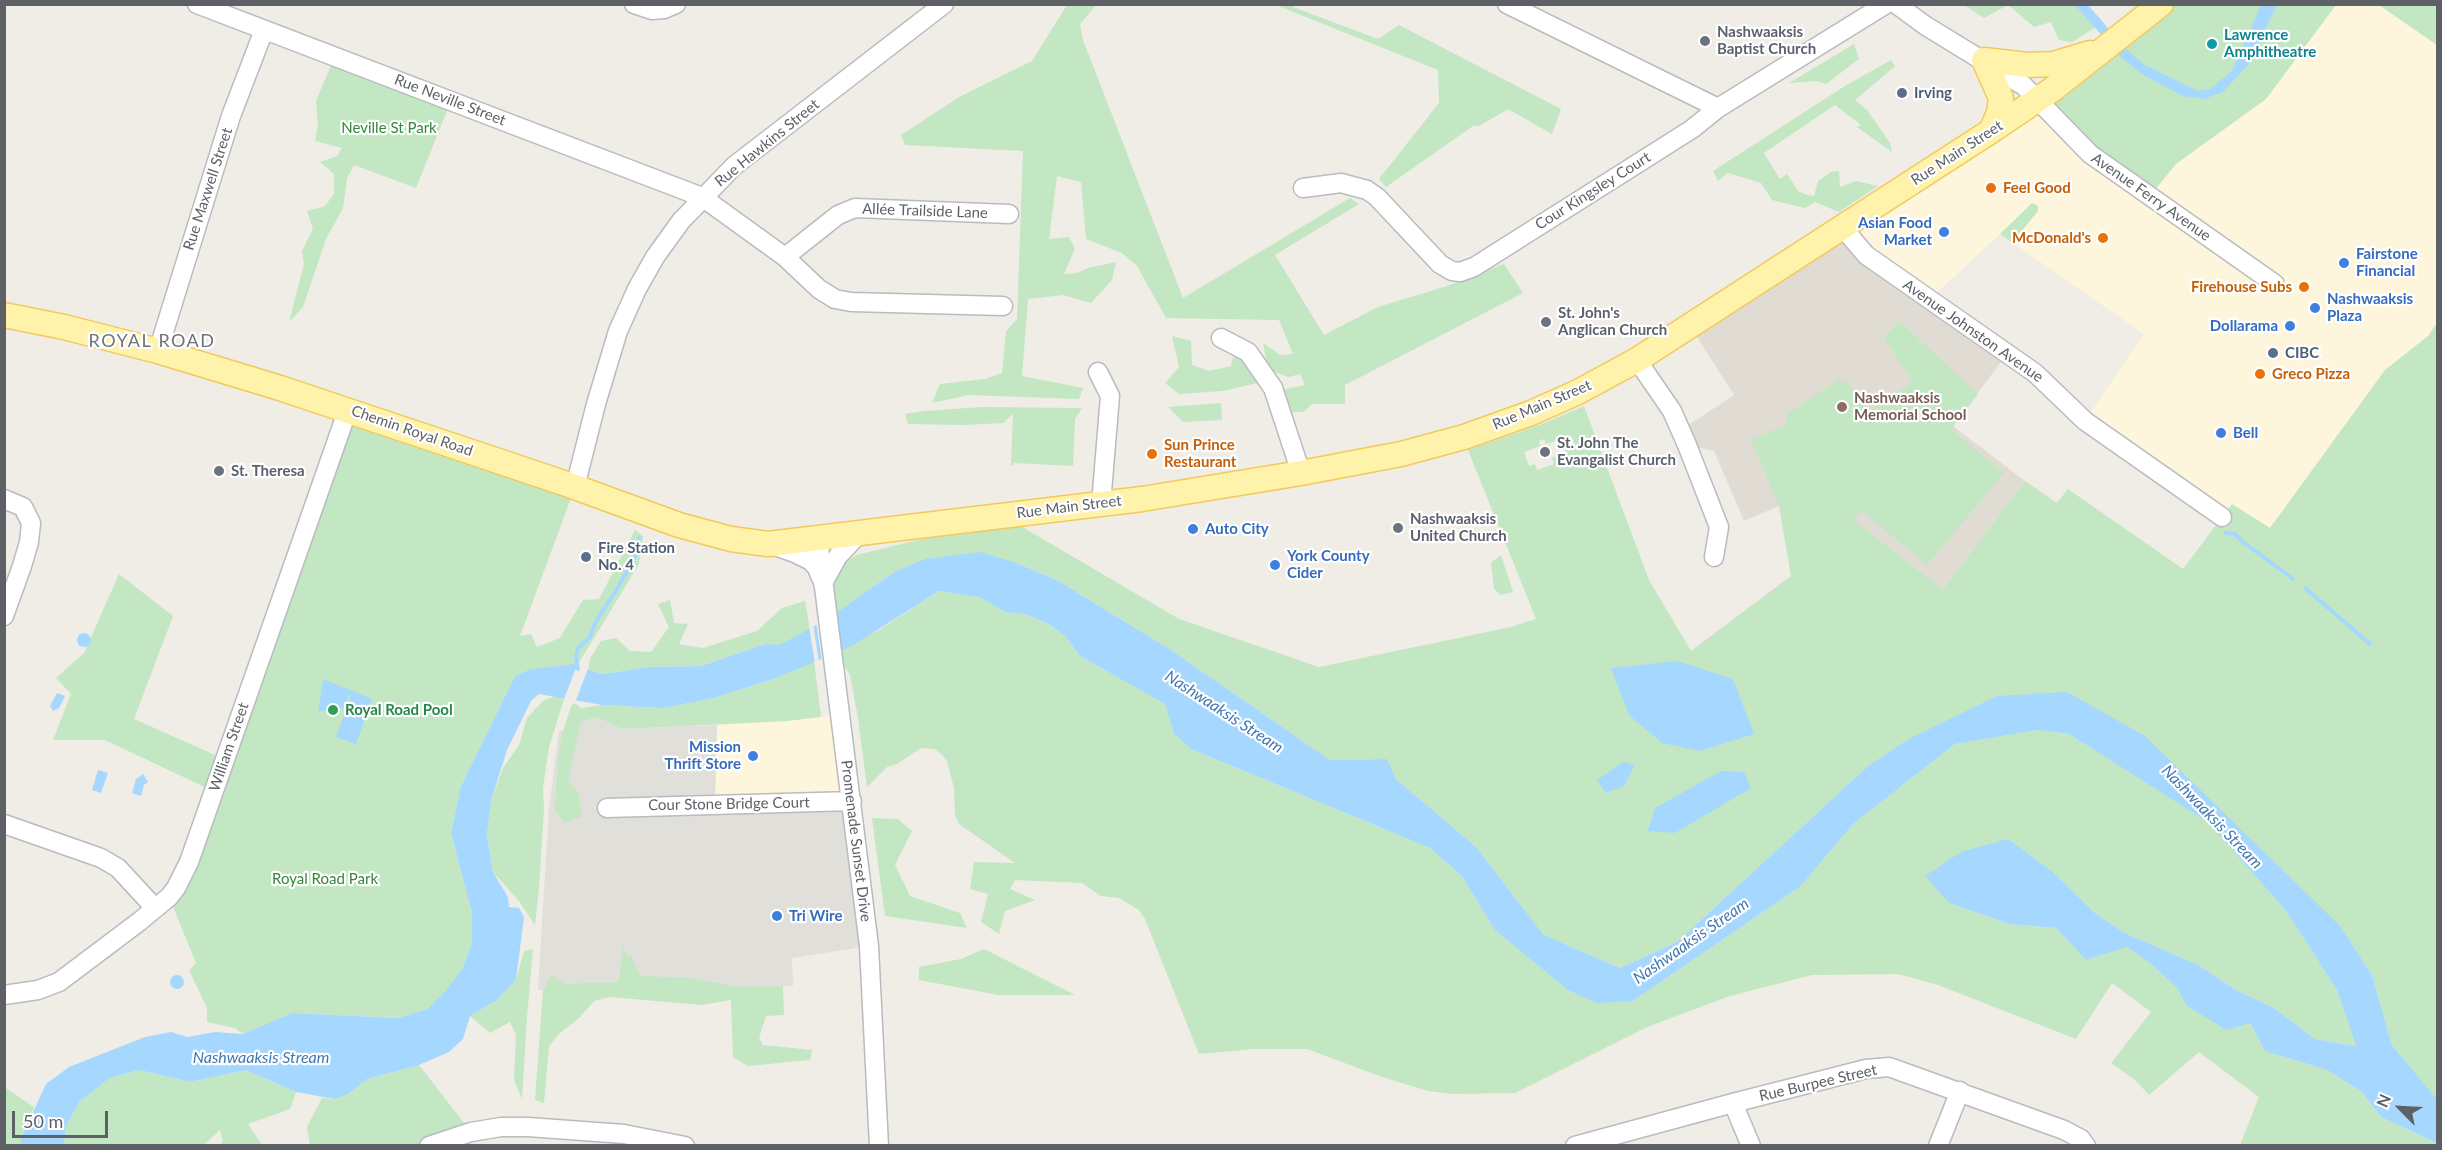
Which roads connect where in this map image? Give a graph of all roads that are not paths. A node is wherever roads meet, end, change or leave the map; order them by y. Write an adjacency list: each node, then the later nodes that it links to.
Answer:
1 (197, 4): 9 (street, Rue Neville Street)
2 (634, 4): 3 (street)
3 (676, 4)
4 (944, 4): 16 (street, Rue Hawkins Street)
5 (1507, 4): 13 (street)
6 (1886, 4): 13 (street, Cour Kingsley Court)
7 (1896, 4): 11 (street, Avenue Ferry Avenue)
8 (2161, 4): 10 (main road, Rue Main Street)
9 (264, 30): 16 (street, Rue Neville Street); 24 (street, Rue Maxwell Street)
10 (2102, 49): 11 (main road); 12 (main road, Rue Main Street)
11 (1984, 60): 12 (street, Avenue Ferry Avenue); 14 (main road)
12 (2037, 100): 14 (main road, Rue Main Street); 20 (street, Avenue Ferry Avenue)
13 (1718, 108): 15 (street, Cour Kingsley Court)
14 (1992, 131): 18 (main road, Rue Main Street)
15 (1303, 188)
16 (702, 197): 19 (street); 29 (street, Rue Hawkins Street)
17 (1009, 214): 19 (street, Allée Trailside Lane)
18 (1844, 228): 25 (main road, Rue Main Street); 32 (street, Avenue Johnston Avenue)
19 (785, 257): 21 (street)
20 (2275, 284)
21 (1004, 306)
22 (4, 315): 24 (main road, Chemin Royal Road)
23 (1221, 338): 28 (street)
24 (158, 351): 27 (main road, Chemin Royal Road)
25 (1637, 360): 28 (main road, Rue Main Street); 36 (street)
26 (1098, 372): 31 (street)
27 (348, 409): 29 (main road, Chemin Royal Road); 42 (street, William Street)
28 (1301, 473): 31 (main road, Rue Main Street)
29 (575, 487): 35 (main road, Chemin Royal Road)
30 (4, 499): 38 (street)
31 (1101, 504): 33 (main road, Rue Main Street)
32 (2222, 517)
33 (860, 533): 34 (main road, Rue Main Street); 37 (street)
34 (818, 538): 35 (main road, Chemin Royal Road); 37 (street, Promenade Sunset Drive)
35 (768, 544): 37 (street)
36 (1714, 556)
37 (824, 591): 39 (street, Promenade Sunset Drive)
38 (4, 616)
39 (852, 801): 40 (street, Cour Stone Bridge Court); 49 (street, Promenade Sunset Drive)
40 (607, 808)
41 (4, 824): 42 (street)
42 (155, 908): 43 (street, William Street)
43 (4, 995)
44 (1960, 1091): 45 (street, Rue Burpee Street); 52 (street); 53 (street, Rue Burpee Street)
45 (1733, 1103): 50 (street, Rue Burpee Street); 51 (street)
46 (624, 1140): 47 (street); 48 (street)
47 (429, 1146)
48 (685, 1146)
49 (879, 1146)
50 (1575, 1146)
51 (1751, 1146)
52 (1938, 1146)
53 (2086, 1146)

